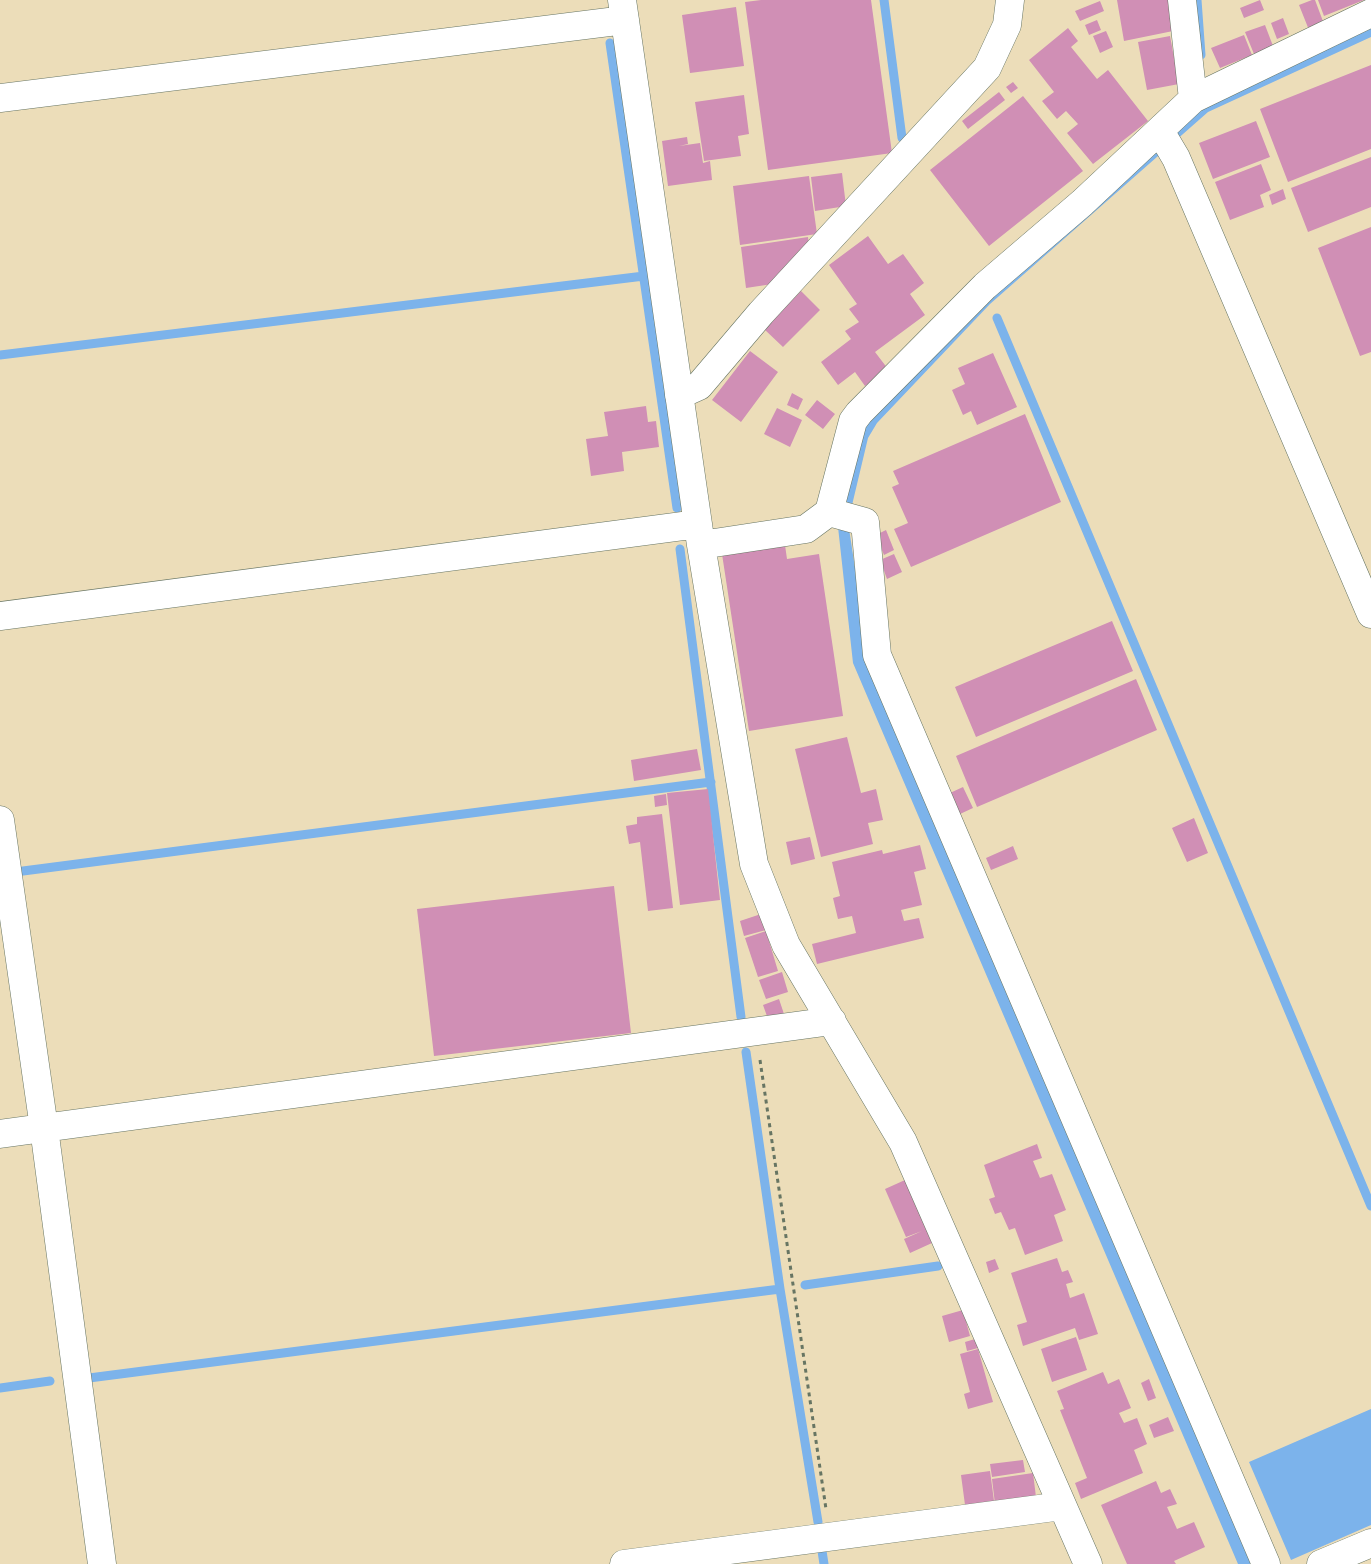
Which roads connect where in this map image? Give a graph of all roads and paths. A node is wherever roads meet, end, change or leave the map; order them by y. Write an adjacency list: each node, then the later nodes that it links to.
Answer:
1 (1010, 0): 8 (street)
2 (1182, 0): 6 (street)
3 (623, 10): 5 (street); 8 (street)
4 (1371, 13): 6 (street)
5 (0, 98)
6 (1193, 100): 7 (street)
7 (1166, 142): 9 (street); 11 (street)
8 (679, 395): 10 (street)
9 (841, 515): 10 (street); 24 (street)
10 (699, 535): 12 (street); 14 (street)
11 (1371, 614)
12 (0, 616)
13 (0, 820): 16 (street)
14 (832, 1021): 15 (street); 18 (street)
15 (756, 1032): 16 (street); 19 (path)
16 (44, 1128): 17 (street); 21 (street)
17 (0, 1134)
18 (1062, 1506): 19 (street); 23 (street)
19 (830, 1536): 22 (street)
20 (1371, 1543): 25 (street)
21 (102, 1564)
22 (624, 1564)
23 (1088, 1564)
24 (1266, 1564)
25 (1321, 1564)

